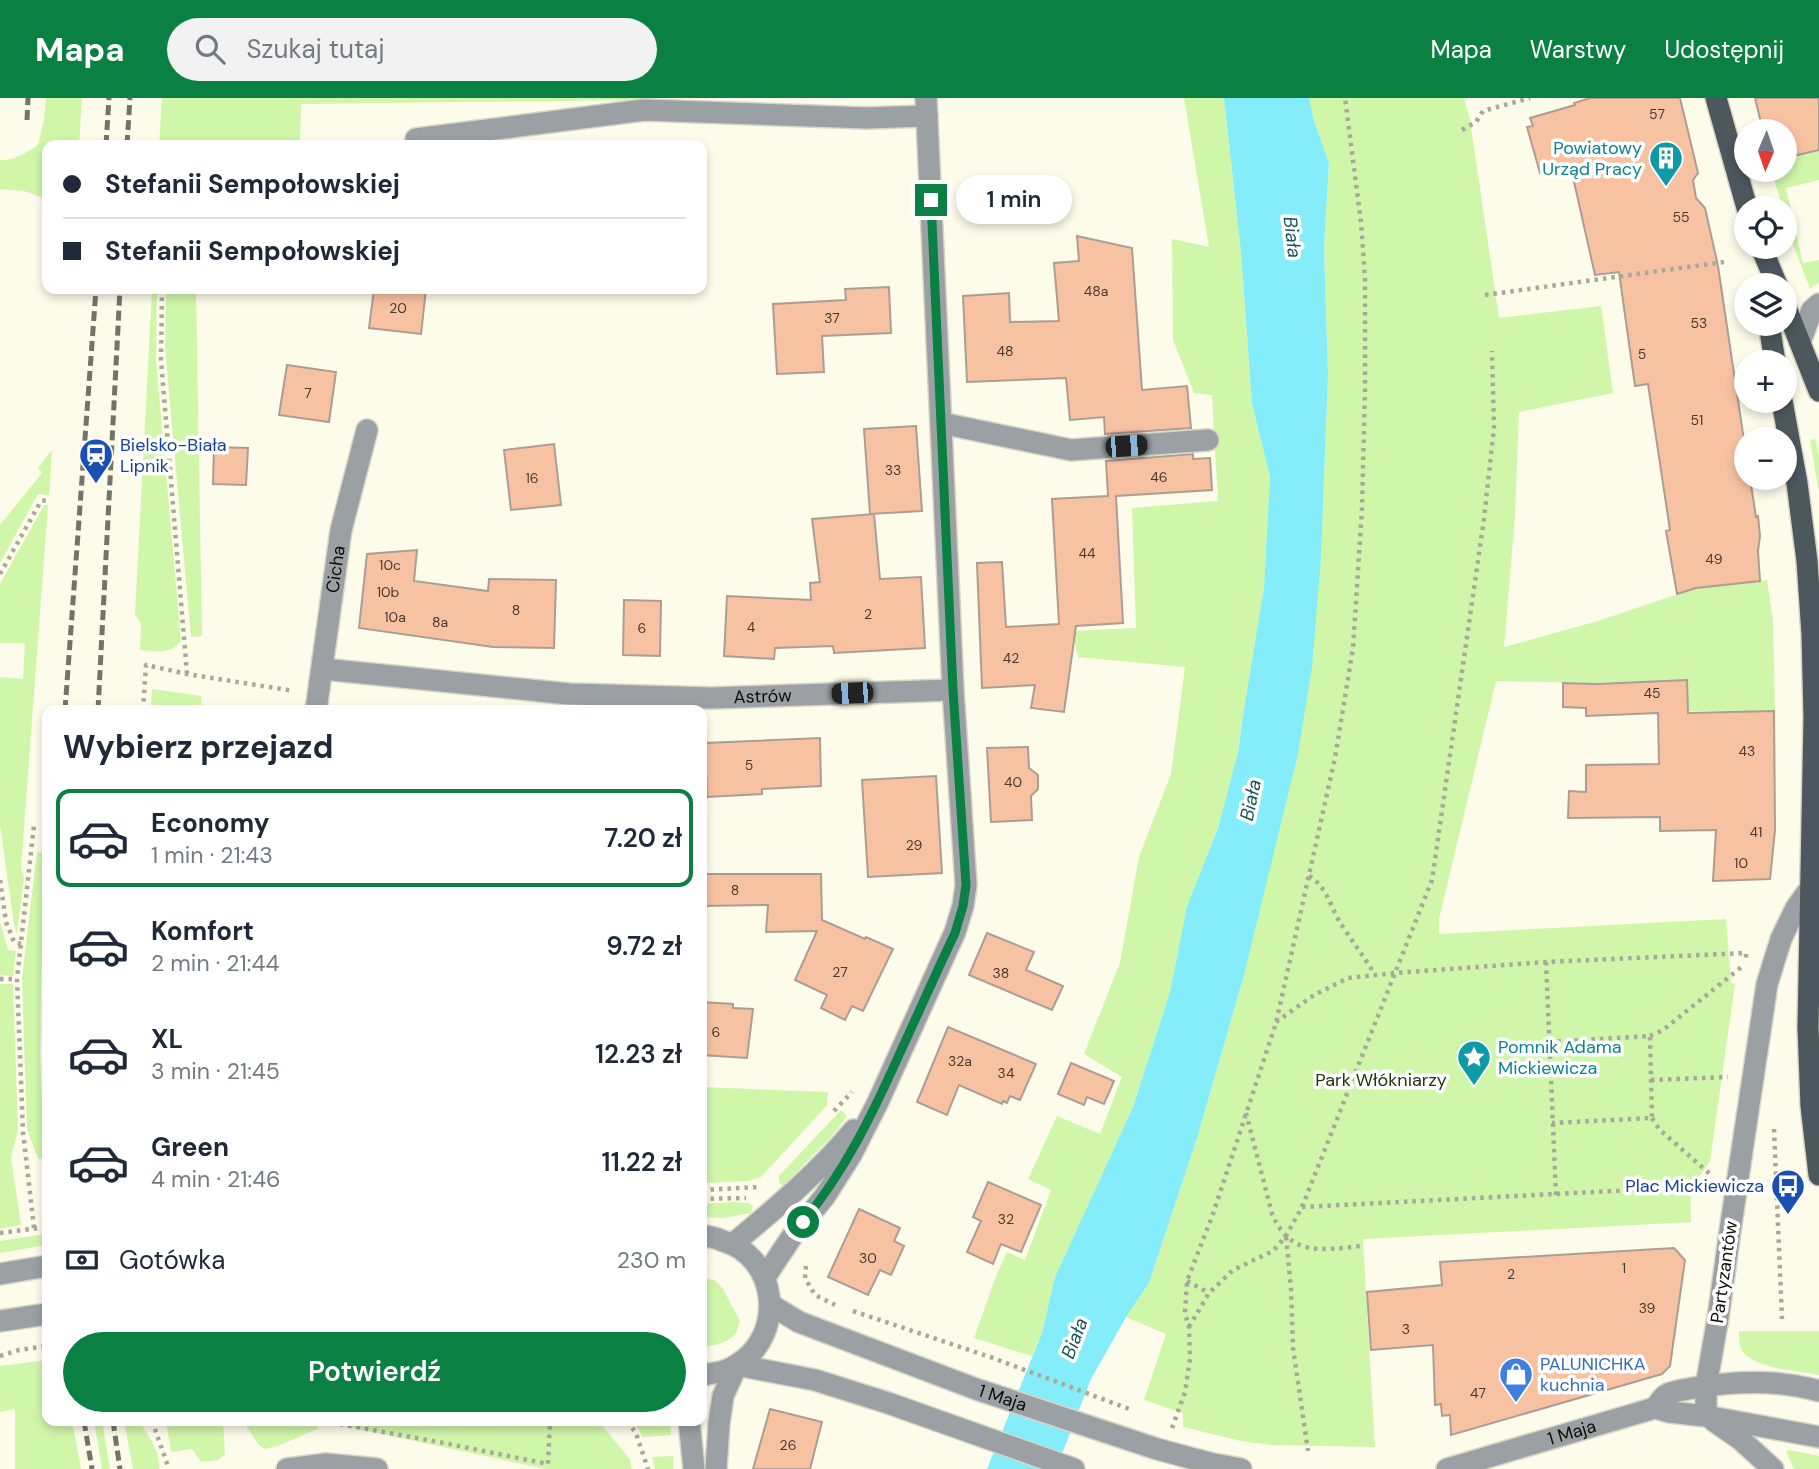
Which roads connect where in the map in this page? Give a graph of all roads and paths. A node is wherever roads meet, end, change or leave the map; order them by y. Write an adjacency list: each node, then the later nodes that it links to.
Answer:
1 (1345, 98): 29 (path)
2 (1530, 98): 5 (path)
3 (1716, 98): 7 (main road)
4 (927, 107): 6 (street); 17 (street)
5 (1462, 130)
6 (416, 139)
7 (1745, 196)
8 (1724, 262): 10 (path)
9 (162, 294): 23 (path)
10 (1485, 295)
11 (1819, 304): 13 (street)
12 (1797, 335): 13 (main road)
13 (1800, 342): 15 (main road)
14 (1492, 351): 36 (path)
15 (1819, 391)
16 (1784, 413): 31 (main road)
17 (941, 423): 19 (street); 24 (street)
18 (367, 430): 22 (street, Cicha)
19 (1208, 440)
20 (48, 500): 21 (path)
21 (0, 574)
22 (323, 669): 25 (street, Cicha); 26 (street, Astrów)
23 (187, 674): 25 (path); 27 (path)
24 (953, 690): 26 (street, Astrów); 45 (street)
25 (318, 702)
26 (569, 702)
27 (144, 705)
28 (34, 825): 32 (path)
29 (1309, 876): 37 (path); 40 (path)
30 (0, 880): 32 (path)
31 (1811, 887): 50 (main road); 77 (street, Partyzantów)
32 (21, 944): 39 (path)
33 (1746, 953): 34 (path)
34 (1546, 962): 36 (path); 42 (path)
35 (1747, 963): 41 (path)
36 (1395, 973): 37 (path); 52 (path)
37 (1375, 975): 40 (path)
38 (0, 979): 39 (path)
39 (17, 979): 54 (path)
40 (1276, 1023): 46 (path)
41 (1650, 1036): 42 (path); 44 (path)
42 (1549, 1042): 48 (path)
43 (1732, 1077): 44 (path)
44 (1651, 1080): 47 (path)
45 (878, 1102): 58 (street); 63 (street)
46 (1246, 1112): 57 (path); 64 (path)
47 (1652, 1118): 48 (path); 51 (path)
48 (1552, 1123): 51 (path)
49 (1774, 1129): 70 (path)
50 (1819, 1175)
51 (1556, 1195): 52 (path)
52 (1302, 1207): 57 (path)
53 (42, 1227): 54 (path)
54 (34, 1228): 55 (path)
55 (0, 1233)
56 (707, 1236): 58 (street)
57 (1286, 1236): 59 (path); 65 (path); 89 (path)
58 (733, 1244): 63 (street)
59 (1361, 1246)
60 (807, 1259): 67 (path)
61 (42, 1267): 62 (street)
62 (0, 1273)
63 (765, 1277): 66 (street)
64 (1187, 1281): 65 (path); 72 (path)
65 (1209, 1293): 72 (path)
66 (771, 1306): 75 (street); 97 (street, 1 Maja)
67 (839, 1307)
68 (852, 1311): 79 (path)
69 (42, 1315): 71 (street)
70 (1782, 1319)
71 (0, 1321)
72 (1189, 1328): 87 (path)
73 (42, 1347): 74 (path)
74 (0, 1356)
75 (737, 1365): 76 (street); 95 (street); 96 (street)
76 (707, 1374)
77 (1706, 1386): 78 (street, 1 Maja); 80 (street, 1 Maja); 81 (street, Partyzantów)
78 (1819, 1391)
79 (1119, 1405)
80 (1655, 1408): 81 (street, 1 Maja); 98 (street, 1 Maja)
81 (1706, 1416): 88 (street, 1 Maja); 99 (street)
82 (154, 1426): 90 (path)
83 (350, 1426): 84 (path)
84 (550, 1426)
85 (631, 1426): 93 (path)
86 (690, 1426): 94 (street)
87 (1172, 1428)
88 (1819, 1437)
89 (1308, 1451)
90 (169, 1469)
91 (287, 1469): 92 (street)
92 (377, 1469)
93 (648, 1469)
94 (694, 1469)
95 (716, 1469)
96 (1074, 1469)
97 (1241, 1469)
98 (1447, 1469)
99 (1773, 1469)

